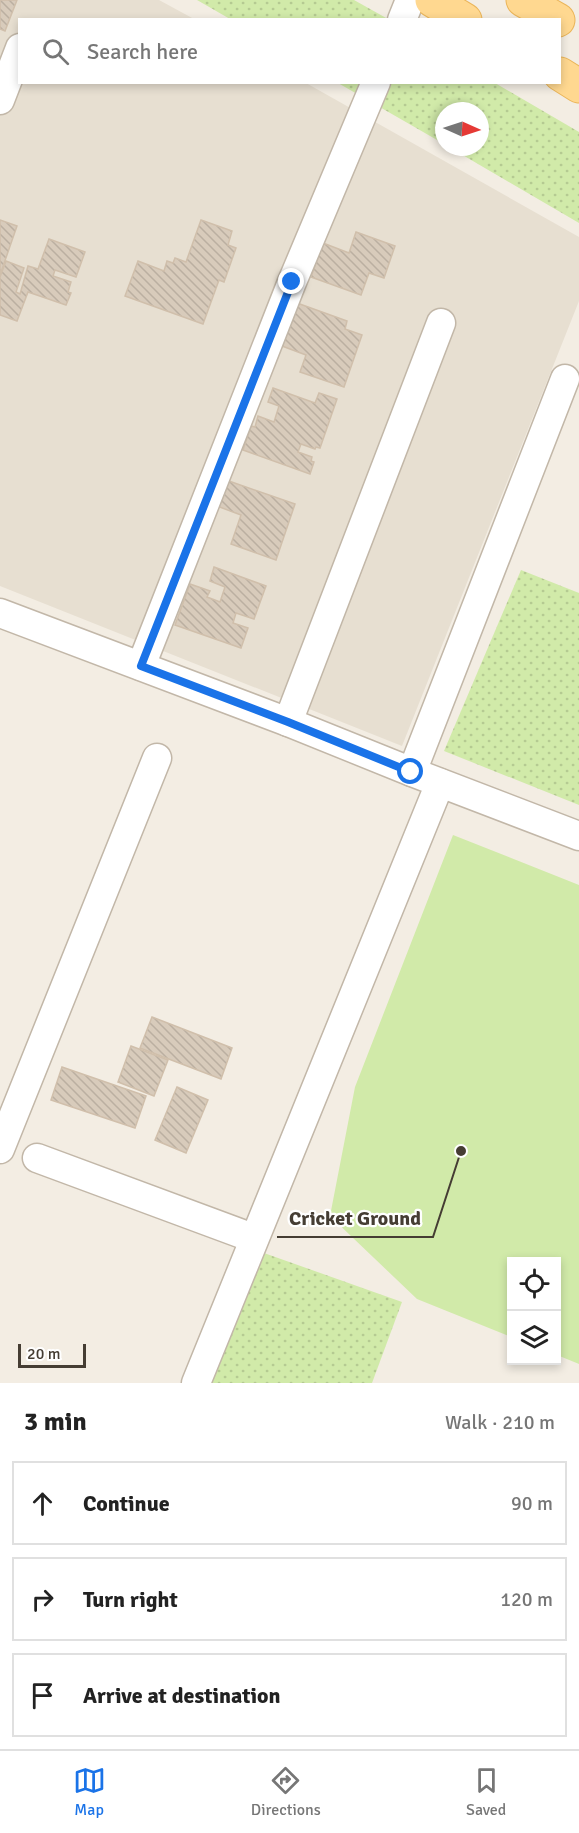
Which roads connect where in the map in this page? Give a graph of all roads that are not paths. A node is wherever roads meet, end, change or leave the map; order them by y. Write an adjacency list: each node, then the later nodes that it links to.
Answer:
1 (410, 0): 4 (lane)
2 (432, 0): 5 (main road)
3 (523, 0): 6 (main road)
4 (403, 18)
5 (462, 18)
6 (555, 18)
7 (561, 21): 8 (main road)
8 (579, 31)
9 (18, 53): 13 (lane)
10 (561, 75): 12 (main road)
11 (375, 84): 17 (lane)
12 (579, 86)
13 (0, 100)
14 (441, 323): 18 (lane)
15 (565, 380): 20 (lane)
16 (0, 614): 17 (lane)
17 (141, 666): 18 (lane)
18 (288, 722): 20 (lane)
19 (157, 758): 23 (lane)
20 (411, 772): 21 (lane)
21 (440, 783): 22 (lane); 25 (lane)
22 (579, 836)
23 (0, 1149)
24 (37, 1158): 25 (lane)
25 (253, 1238): 26 (lane)
26 (196, 1383)

